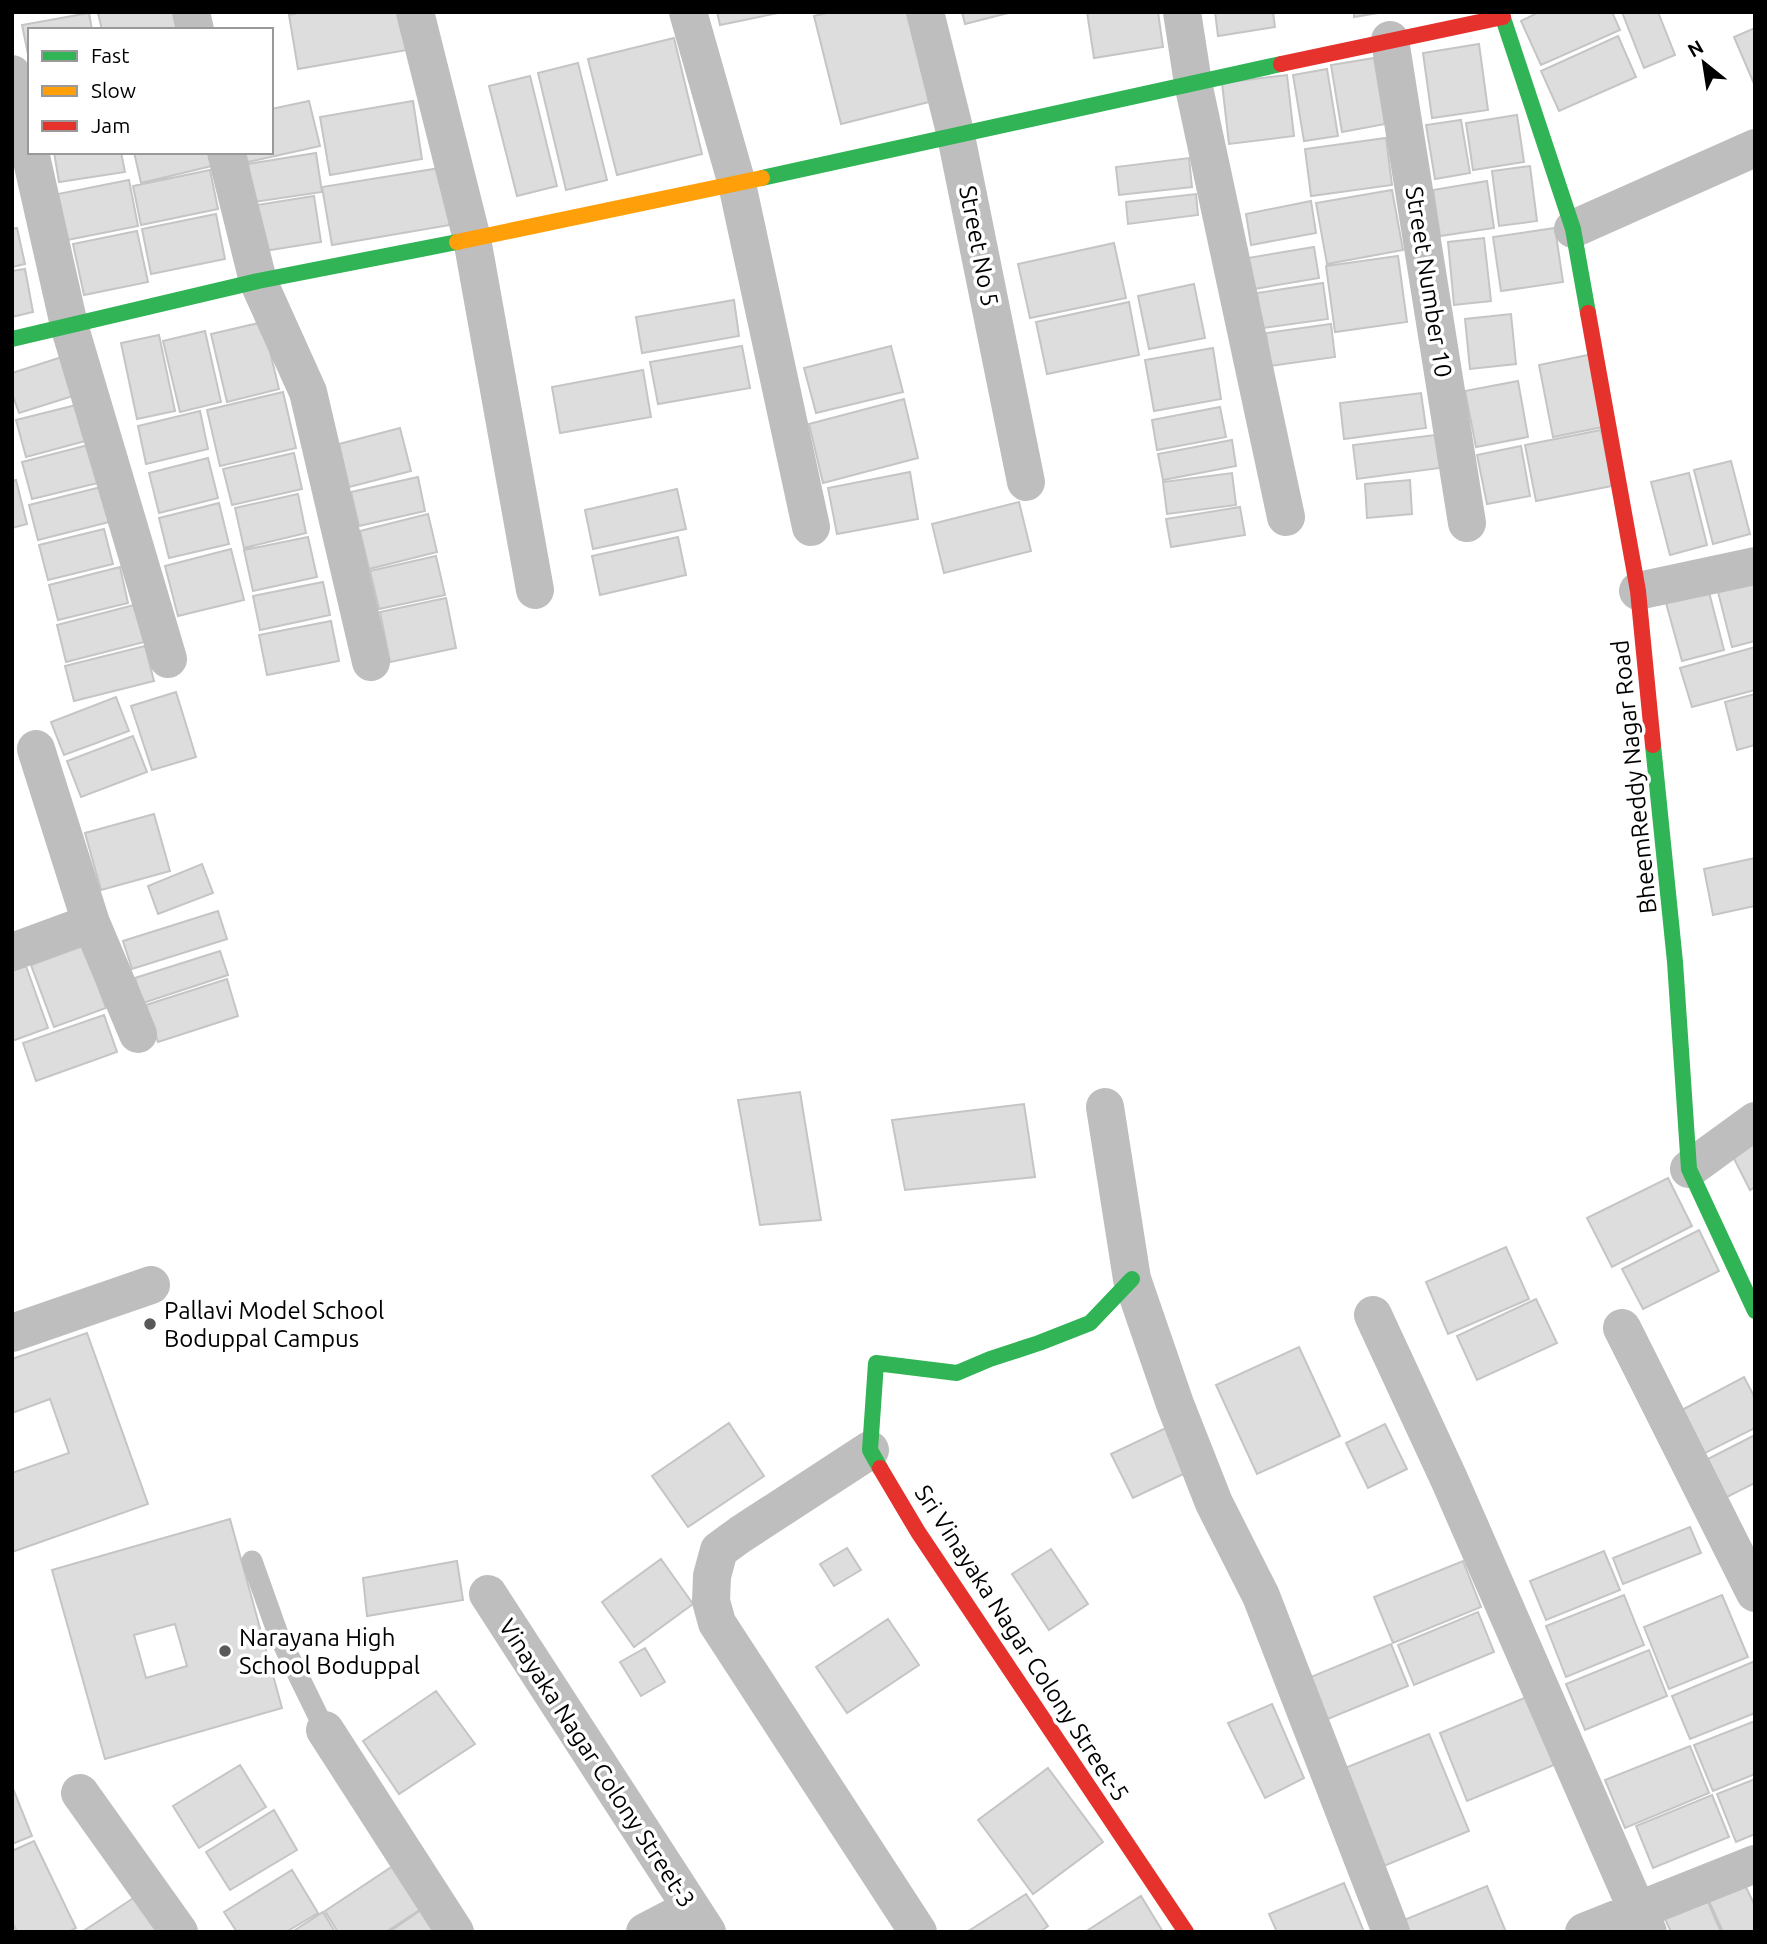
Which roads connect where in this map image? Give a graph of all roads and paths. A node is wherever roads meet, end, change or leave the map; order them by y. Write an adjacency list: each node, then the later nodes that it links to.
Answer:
1 (415, 12): 16 (street)
2 (688, 12): 14 (street)
3 (925, 12): 9 (street, Street No 5)
4 (1182, 12): 8 (street)
5 (1502, 15): 6 (street); 15 (street, BheemReddy Nagar Road)
6 (1390, 40): 8 (street); 22 (street, Street Number 10)
7 (12, 74): 10 (street)
8 (1192, 83): 9 (street); 21 (street)
9 (956, 136): 14 (street); 20 (street, Street No 5)
10 (28, 143)
11 (1755, 148): 15 (street)
12 (30, 154): 18 (street)
13 (226, 154): 17 (street)
14 (737, 184): 16 (street); 23 (street)
15 (1573, 229): 26 (street, BheemReddy Nagar Road)
16 (472, 239): 17 (street); 25 (street)
17 (258, 281): 18 (street); 28 (street)
18 (69, 325): 19 (street); 27 (street)
19 (12, 339)
20 (1026, 482)
21 (1286, 517)
22 (1467, 523)
23 (811, 527)
24 (1755, 566): 26 (street)
25 (536, 590)
26 (1638, 591): 35 (street, BheemReddy Nagar Road)
27 (168, 659)
28 (371, 662)
29 (36, 749): 30 (street)
30 (91, 923): 31 (street); 32 (street)
31 (12, 952)
32 (138, 1034)
33 (1105, 1107): 36 (street)
34 (1755, 1121): 35 (street)
35 (1689, 1169): 38 (street, BheemReddy Nagar Road)
36 (1132, 1279): 42 (street); 56 (street)
37 (151, 1285): 41 (street)
38 (1755, 1311)
39 (1373, 1315): 50 (street)
40 (1622, 1328): 44 (street)
41 (22, 1329)
42 (870, 1450): 54 (street); 55 (street, Sri Vinayaka Nagar Colony Street-5)
43 (252, 1561): 46 (lane)
44 (1755, 1593)
45 (488, 1594): 49 (street, Vinayaka Nagar Colony Street-3)
46 (325, 1730): 52 (street)
47 (80, 1793): 51 (street)
48 (1755, 1864): 50 (street)
49 (699, 1920): 53 (street)
50 (1642, 1921): 57 (street)
51 (179, 1932)
52 (455, 1932)
53 (645, 1932)
54 (918, 1932)
55 (1185, 1932)
56 (1391, 1932)
57 (1584, 1932)

